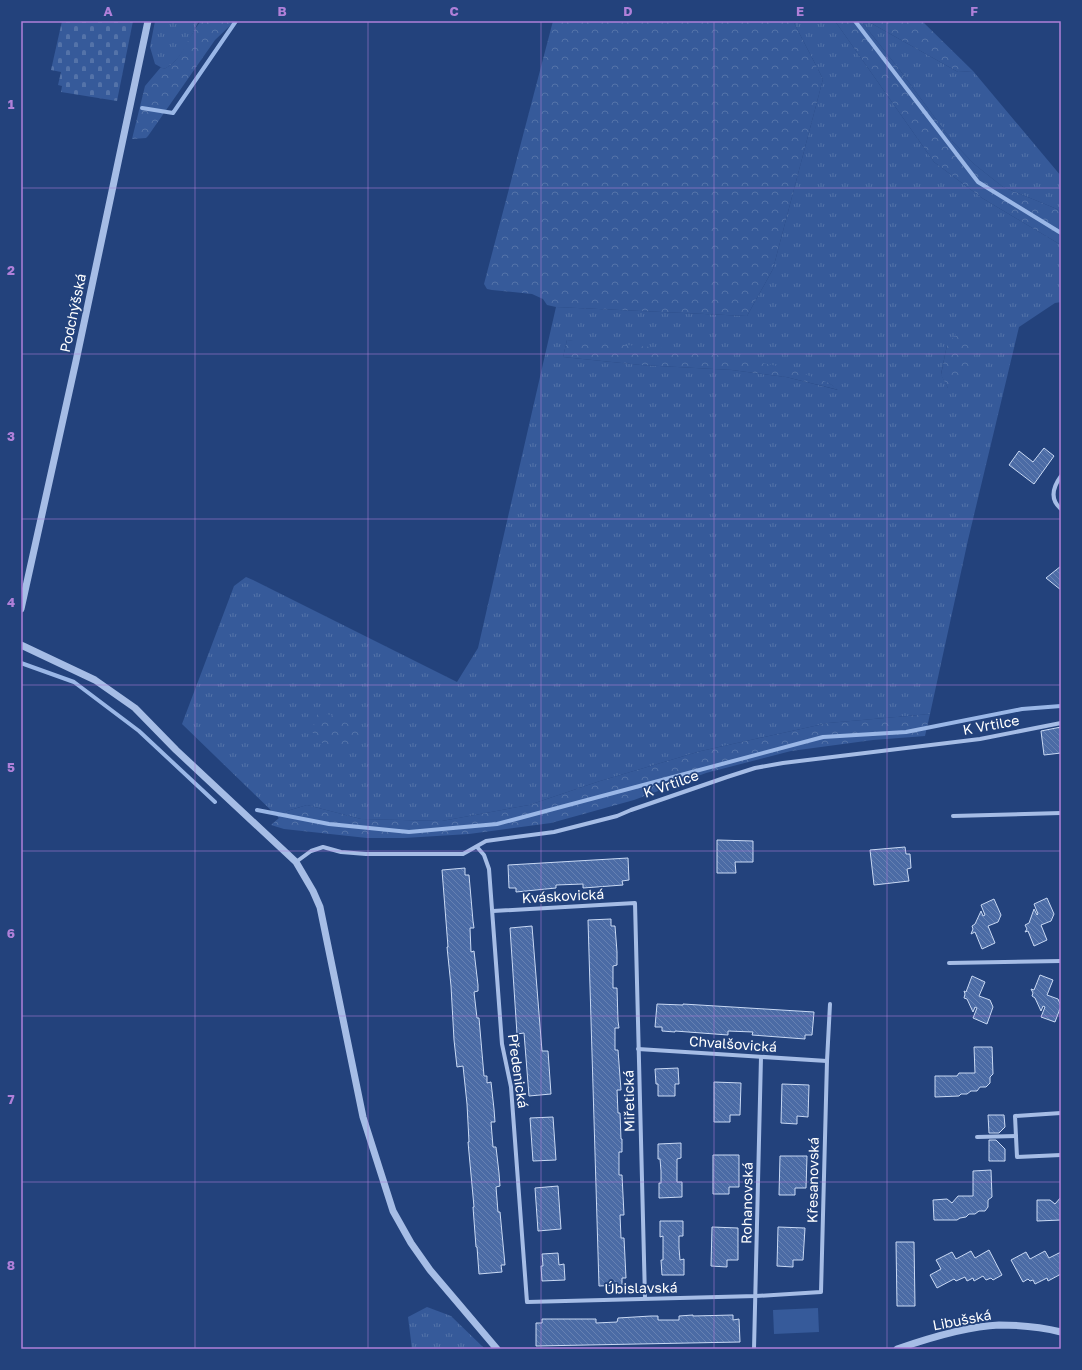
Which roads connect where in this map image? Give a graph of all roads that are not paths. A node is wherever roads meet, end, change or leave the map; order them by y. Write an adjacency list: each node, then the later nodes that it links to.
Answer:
1 (148, 21): 4 (street, Podchýšská)
2 (1061, 476): 3 (street)
3 (1061, 509)
4 (21, 609)
5 (21, 645): 10 (street)
6 (1061, 723): 9 (street, K Vrtilce)
7 (1061, 813): 8 (street)
8 (953, 816)
9 (477, 847): 10 (street, K Vrtilce); 12 (street, Předenická)
10 (296, 862): 27 (street)
11 (635, 903): 12 (street, Kváskovická); 16 (street, Miřetická)
12 (493, 911): 25 (street, Předenická)
13 (1061, 961): 14 (street)
14 (949, 963)
15 (830, 1004): 18 (street, Křesanovská)
16 (638, 1049): 17 (street, Chvalšovická); 24 (street, Miřetická)
17 (761, 1057): 18 (street, Chvalšovická); 23 (street, Rohanovská)
18 (827, 1061): 23 (street, Křesanovská)
19 (1061, 1113): 20 (street)
20 (1016, 1136): 21 (street); 22 (street)
21 (977, 1137)
22 (1061, 1155)
23 (756, 1296): 24 (street, Úbislavská); 28 (street, Rohanovská)
24 (645, 1298): 25 (street, Úbislavská)
25 (527, 1302)
26 (1061, 1332): 29 (street, Libušská)
27 (497, 1349)
28 (754, 1349)
29 (897, 1349)

